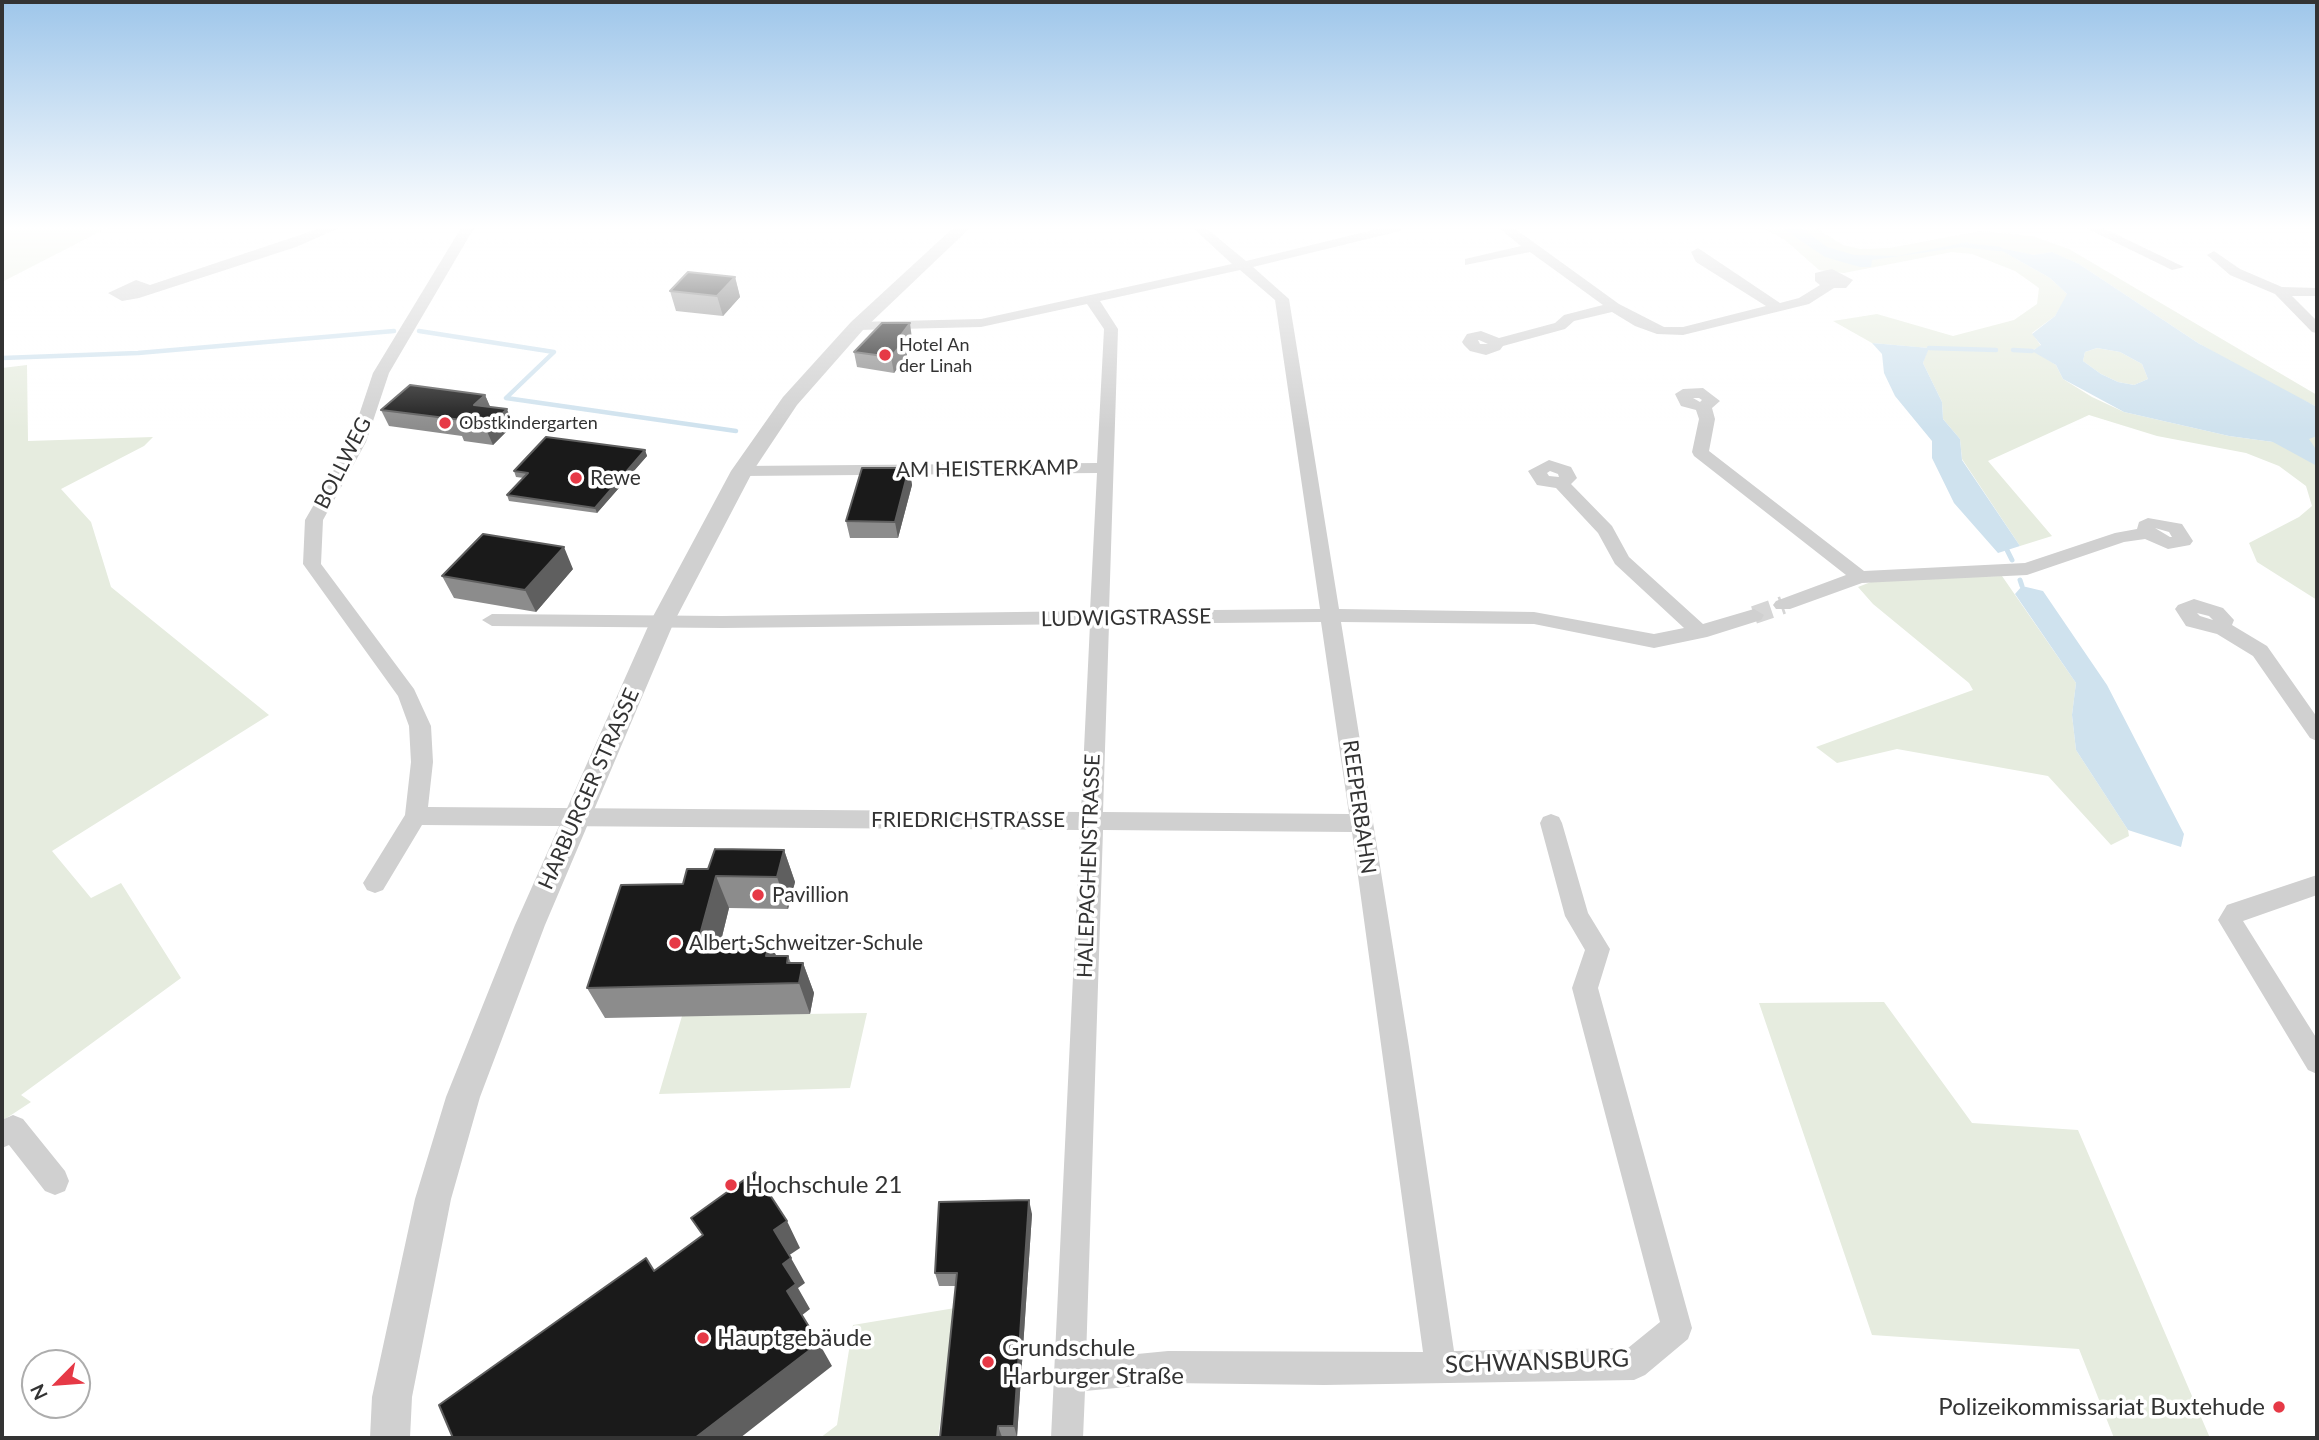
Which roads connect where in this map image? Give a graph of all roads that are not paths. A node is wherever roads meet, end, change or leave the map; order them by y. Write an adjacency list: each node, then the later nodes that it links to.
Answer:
1 (427, 295): 30 (street, BOLLWEG)
2 (890, 295): 12 (street, HARBURGER STRASSE)
3 (1113, 295): 9 (street)
4 (1278, 295): 22 (street, REEPERBAHN)
5 (1599, 295): 10 (street)
6 (1758, 295): 11 (street)
7 (1814, 295): 11 (street)
8 (2284, 295): 13 (street)
9 (1092, 300): 12 (street); 16 (street, HALEPAGHENSTRASSE)
10 (1614, 306): 11 (street); 14 (street)
11 (1777, 307)
12 (857, 326): 17 (street, HARBURGER STRASSE)
13 (2317, 329)
14 (1497, 343)
15 (1703, 407): 20 (street)
16 (1106, 468): 17 (street, AM HEISTERKAMP); 24 (street, HALEPAGHENSTRASSE)
17 (742, 471): 26 (street, HARBURGER STRASSE)
18 (1561, 483): 28 (street)
19 (2147, 533): 20 (street)
20 (1860, 577): 21 (street)
21 (1783, 605)
22 (1331, 615): 24 (street, LUDWIGSTRASSE); 28 (street, LUDWIGSTRASSE); 33 (street, REEPERBAHN)
23 (1754, 615): 28 (street, LUDWIGSTRASSE)
24 (1100, 619): 26 (street, LUDWIGSTRASSE); 32 (street, HALEPAGHENSTRASSE)
25 (492, 620): 26 (street, LUDWIGSTRASSE)
26 (662, 622): 31 (street, HARBURGER STRASSE)
27 (2221, 627): 29 (street)
28 (1700, 632)
29 (2317, 733)
30 (416, 816): 31 (street); 35 (street, BOLLWEG)
31 (576, 817): 32 (street, FRIEDRICHSTRASSE); 42 (street, HARBURGER STRASSE)
32 (1091, 821): 33 (street, FRIEDRICHSTRASSE); 41 (street, HALEPAGHENSTRASSE)
33 (1360, 823): 40 (street, REEPERBAHN)
34 (1551, 823): 40 (street, SCHWANSBURG)
35 (375, 883)
36 (2317, 885): 37 (street)
37 (2317, 1062)
38 (2, 1135): 39 (street)
39 (55, 1181)
40 (1440, 1365): 41 (street, SCHWANSBURG)
41 (1068, 1377): 43 (street, HALEPAGHENSTRASSE)
42 (390, 1438)
43 (1067, 1438)

